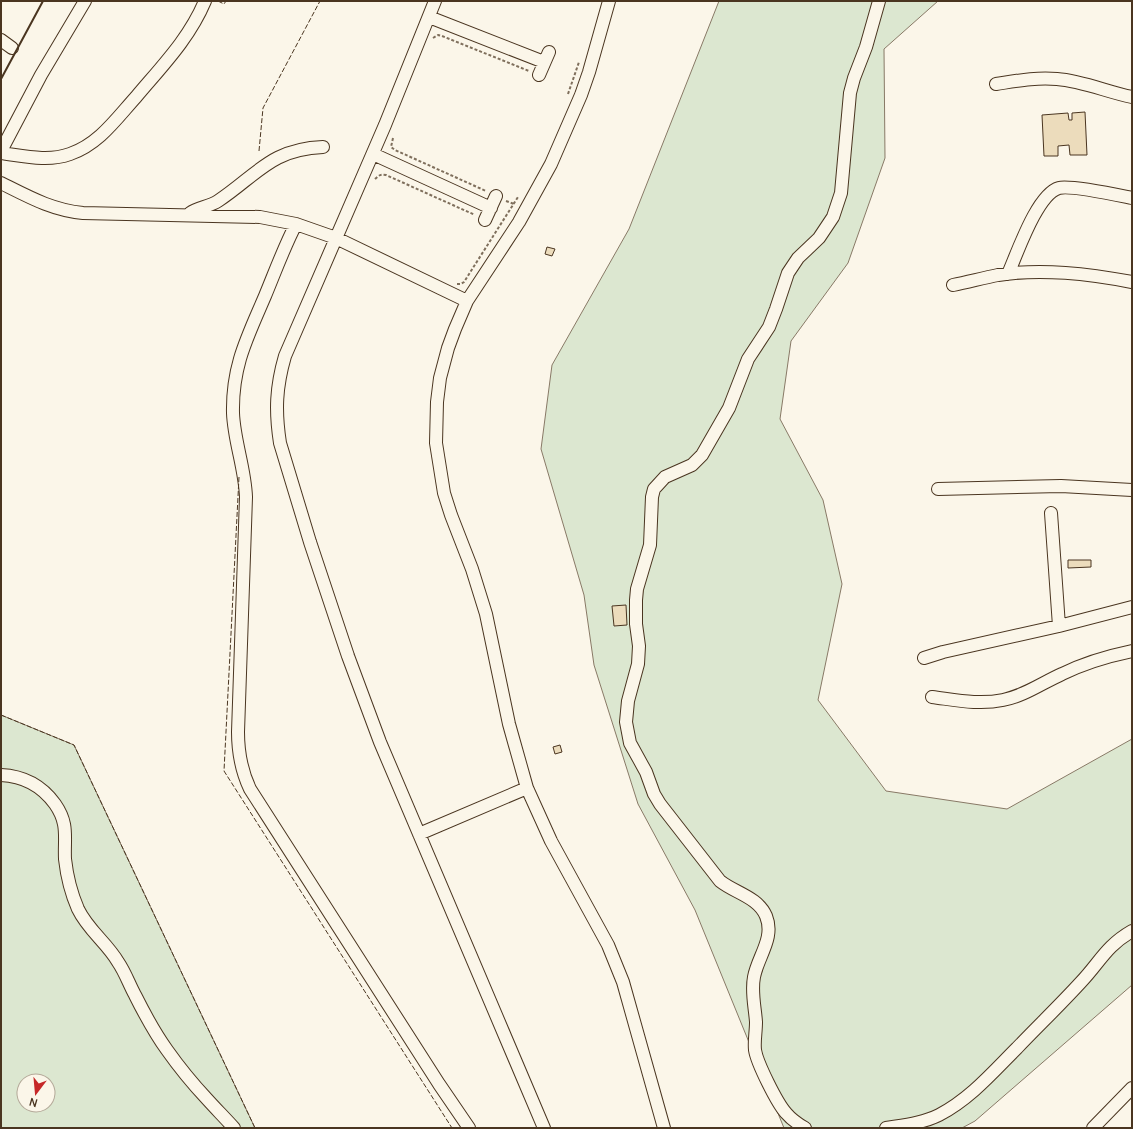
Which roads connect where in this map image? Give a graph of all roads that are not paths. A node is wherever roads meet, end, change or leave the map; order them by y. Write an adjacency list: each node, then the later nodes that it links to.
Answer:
1 (85, 1): 13 (street)
2 (205, 1): 13 (street)
3 (435, 1): 6 (street)
4 (609, 1): 26 (street)
5 (879, 1): 44 (street)
6 (429, 17): 9 (street); 14 (street)
7 (1, 40): 8 (street)
8 (12, 48)
9 (539, 75)
10 (996, 84): 11 (street)
11 (1132, 97)
12 (323, 147): 19 (street)
13 (1, 152)
14 (373, 154): 18 (street); 22 (street)
15 (1, 183): 19 (street)
16 (496, 196): 18 (street)
17 (1132, 198): 23 (street)
18 (491, 208): 20 (street)
19 (188, 216): 21 (street)
20 (485, 220)
21 (296, 224): 22 (street); 41 (street)
22 (336, 238): 26 (street); 37 (street)
23 (1008, 274): 24 (street); 25 (street)
24 (1132, 282)
25 (954, 285)
26 (467, 301): 36 (street)
27 (938, 489): 28 (street)
28 (1132, 490)
29 (1051, 513): 31 (street)
30 (1132, 607): 31 (street)
31 (1059, 626): 33 (street)
32 (1132, 652): 34 (street)
33 (924, 658)
34 (932, 697)
35 (1, 775): 40 (street)
36 (528, 788): 37 (street); 43 (street)
37 (419, 834): 42 (street)
38 (1132, 931): 45 (street)
39 (1132, 1088): 46 (street)
40 (234, 1128)
41 (469, 1128)
42 (544, 1128)
43 (664, 1128)
44 (805, 1128)
45 (886, 1128)
46 (1093, 1128)

